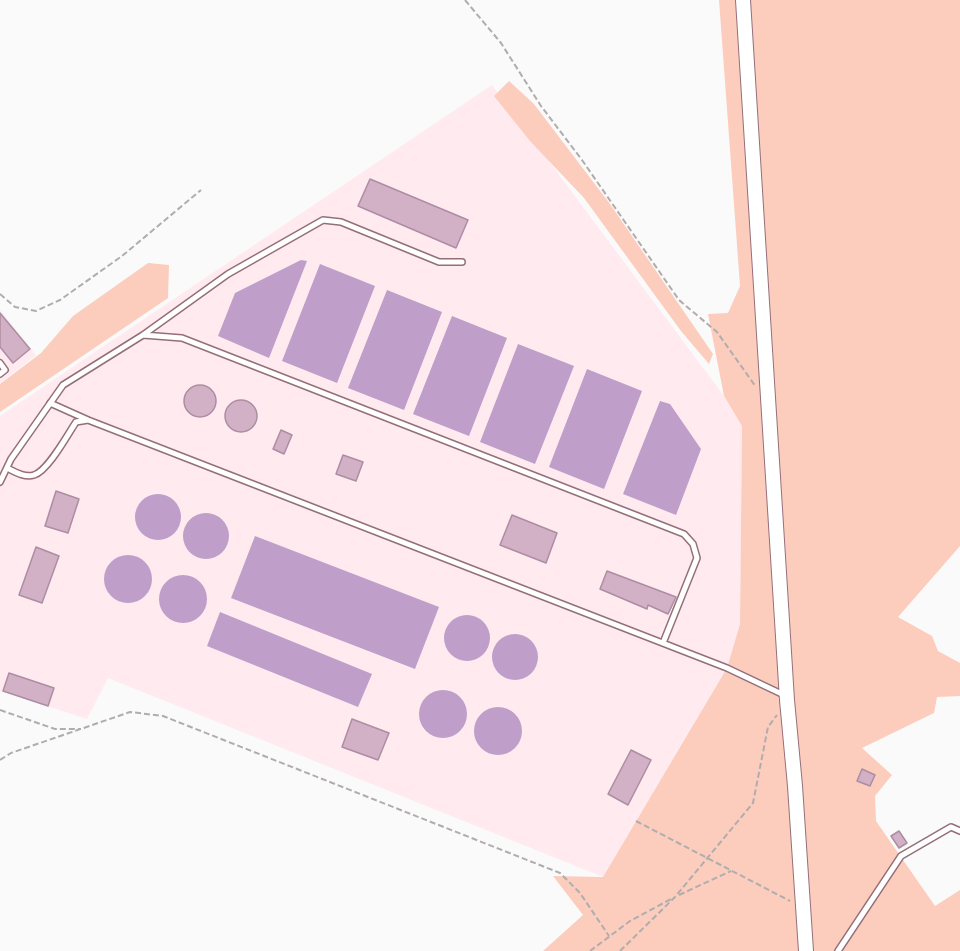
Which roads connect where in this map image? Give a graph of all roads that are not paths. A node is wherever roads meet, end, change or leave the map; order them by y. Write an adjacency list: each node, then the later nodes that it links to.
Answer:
1 (743, 0): 11 (street)
2 (462, 262): 3 (lane)
3 (143, 335): 6 (lane); 10 (lane)
4 (0, 363): 5 (lane)
5 (0, 374)
6 (50, 403): 7 (lane); 8 (lane)
7 (88, 420): 8 (lane); 10 (lane)
8 (7, 468): 9 (lane)
9 (0, 482)
10 (663, 644): 11 (lane)
11 (787, 699): 13 (street)
12 (960, 831): 14 (lane)
13 (806, 951)
14 (838, 951)

